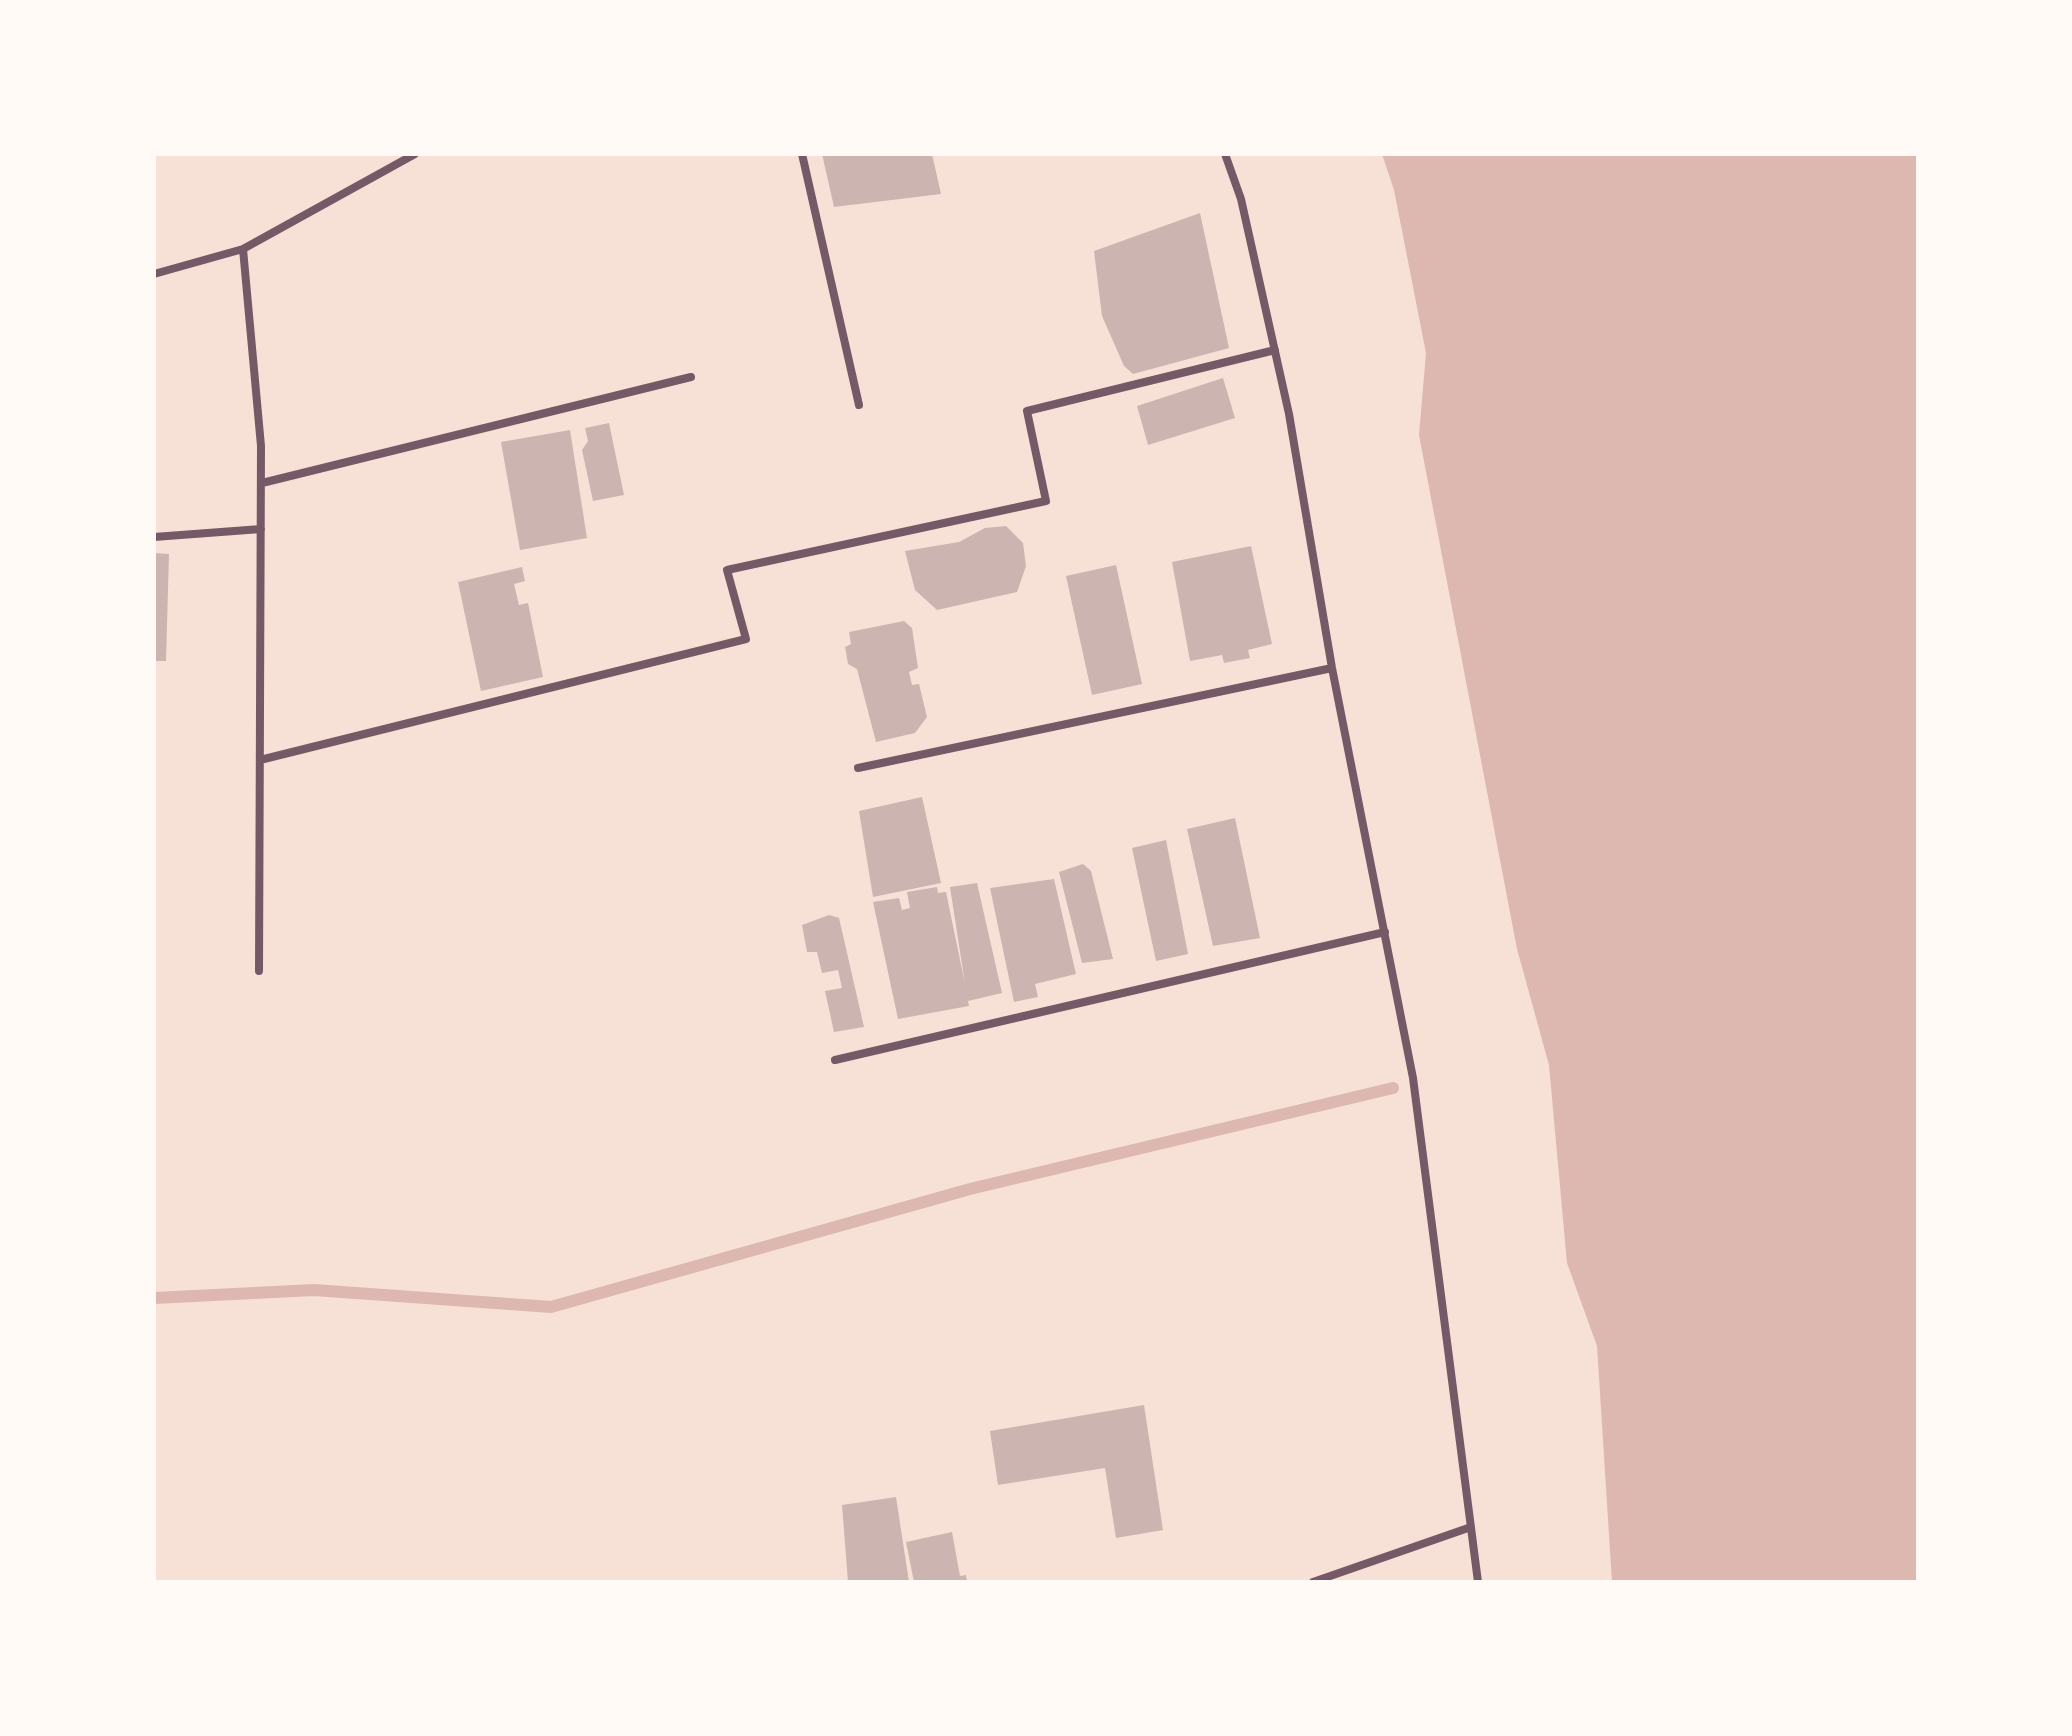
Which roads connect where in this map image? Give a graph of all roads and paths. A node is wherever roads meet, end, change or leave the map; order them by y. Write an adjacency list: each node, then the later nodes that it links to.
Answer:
1 (415, 154): 4 (street)
2 (802, 154): 8 (street)
3 (1225, 154): 6 (street)
4 (243, 249): 5 (street); 9 (street)
5 (154, 274)
6 (1275, 350): 12 (street); 13 (street)
7 (691, 377): 9 (street)
8 (859, 405)
9 (262, 483): 10 (street)
10 (261, 529): 11 (street); 13 (street)
11 (154, 537)
12 (1332, 668): 14 (street); 15 (street)
13 (260, 760): 16 (street)
14 (858, 768)
15 (1385, 932): 17 (street); 18 (street)
16 (259, 971)
17 (835, 1060)
18 (1471, 1527): 19 (street); 20 (street)
19 (1313, 1582)
20 (1478, 1582)

